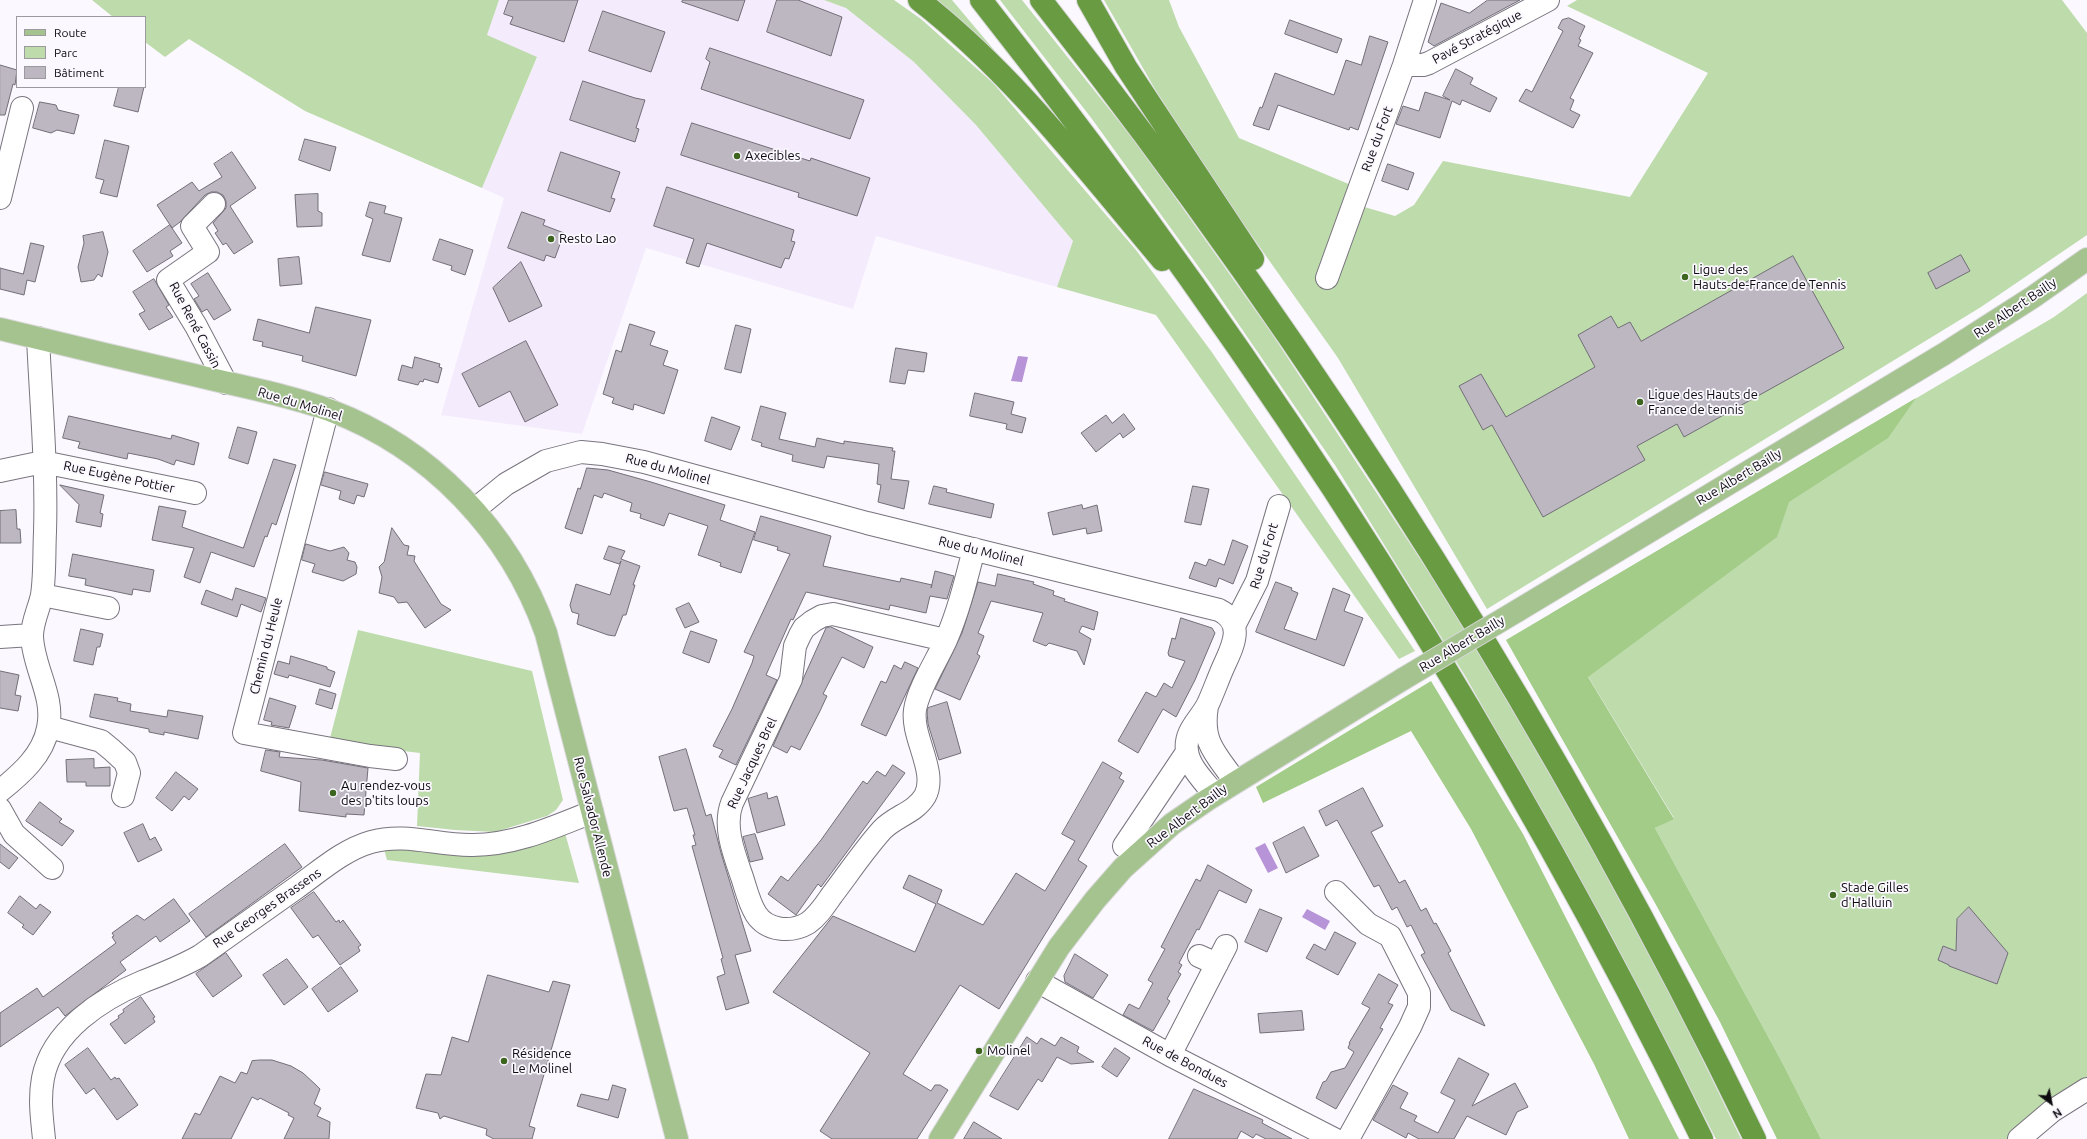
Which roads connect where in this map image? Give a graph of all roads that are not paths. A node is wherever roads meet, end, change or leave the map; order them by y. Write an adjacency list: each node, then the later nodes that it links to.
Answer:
1 (919, 0): 13 (highway)
2 (981, 0): 13 (highway)
3 (1042, 0): 24 (highway)
4 (1088, 0): 24 (highway)
5 (1425, 0): 7 (street, Rue du Fort)
6 (1548, 0): 7 (street, Pavé Stratégique)
7 (1404, 65): 12 (street, Rue du Fort)
8 (22, 108): 9 (street)
9 (0, 198)
10 (214, 204): 16 (street, Rue René Cassin)
11 (2087, 259): 35 (main road, Rue Albert Bailly, bridge)
12 (1327, 278)
13 (1224, 325): 53 (highway)
14 (0, 329): 15 (main road, Rue du Molinel)
15 (38, 338): 16 (main road, Rue du Molinel); 18 (street, Rue Eugène Pottier)
16 (226, 383): 17 (main road, Rue du Molinel)
17 (328, 409): 22 (main road, Rue du Molinel); 34 (street, Chemin du Heule)
18 (43, 462): 19 (street, Rue Eugène Pottier); 20 (street, Rue Eugène Pottier); 25 (street, Rue Eugène Pottier)
19 (0, 471)
20 (195, 493)
21 (1279, 506): 27 (street, Rue du Fort)
22 (474, 510): 23 (street, Rue du Molinel); 40 (main road, Rue Salvador Allende)
23 (974, 549): 27 (street, Rue du Molinel); 30 (street, Rue Jacques Brel)
24 (1442, 569): 54 (highway)
25 (42, 594): 26 (street); 28 (street, Rue Eugène Pottier)
26 (108, 608)
27 (1234, 626): 31 (street)
28 (32, 635): 29 (street); 32 (street, Rue Eugène Pottier)
29 (0, 636)
30 (946, 640): 30 (street, Rue Jacques Brel)
31 (1207, 706): 33 (street); 35 (street)
32 (49, 727): 36 (street, Rue Eugène Pottier); 38 (street)
33 (1187, 752): 37 (street); 41 (street)
34 (396, 758)
35 (1236, 780): 37 (main road, Rue Albert Bailly)
36 (0, 791)
37 (1214, 794): 45 (main road, Rue Albert Bailly)
38 (123, 796)
39 (0, 809): 42 (street)
40 (592, 812): 48 (street, Rue Georges Brassens); 49 (main road, Rue Salvador Allende)
41 (1124, 846)
42 (52, 868)
43 (1336, 892): 52 (street)
44 (1214, 955): 46 (street)
45 (1038, 981): 46 (street, Rue de Bondues); 50 (main road, Rue Albert Bailly)
46 (1170, 1055): 51 (street, Rue de Bondues)
47 (2087, 1089): 55 (street)
48 (44, 1139)
49 (677, 1139)
50 (940, 1139)
51 (1334, 1139)
52 (1348, 1139)
53 (1702, 1139)
54 (1756, 1139)
55 (2019, 1139)

